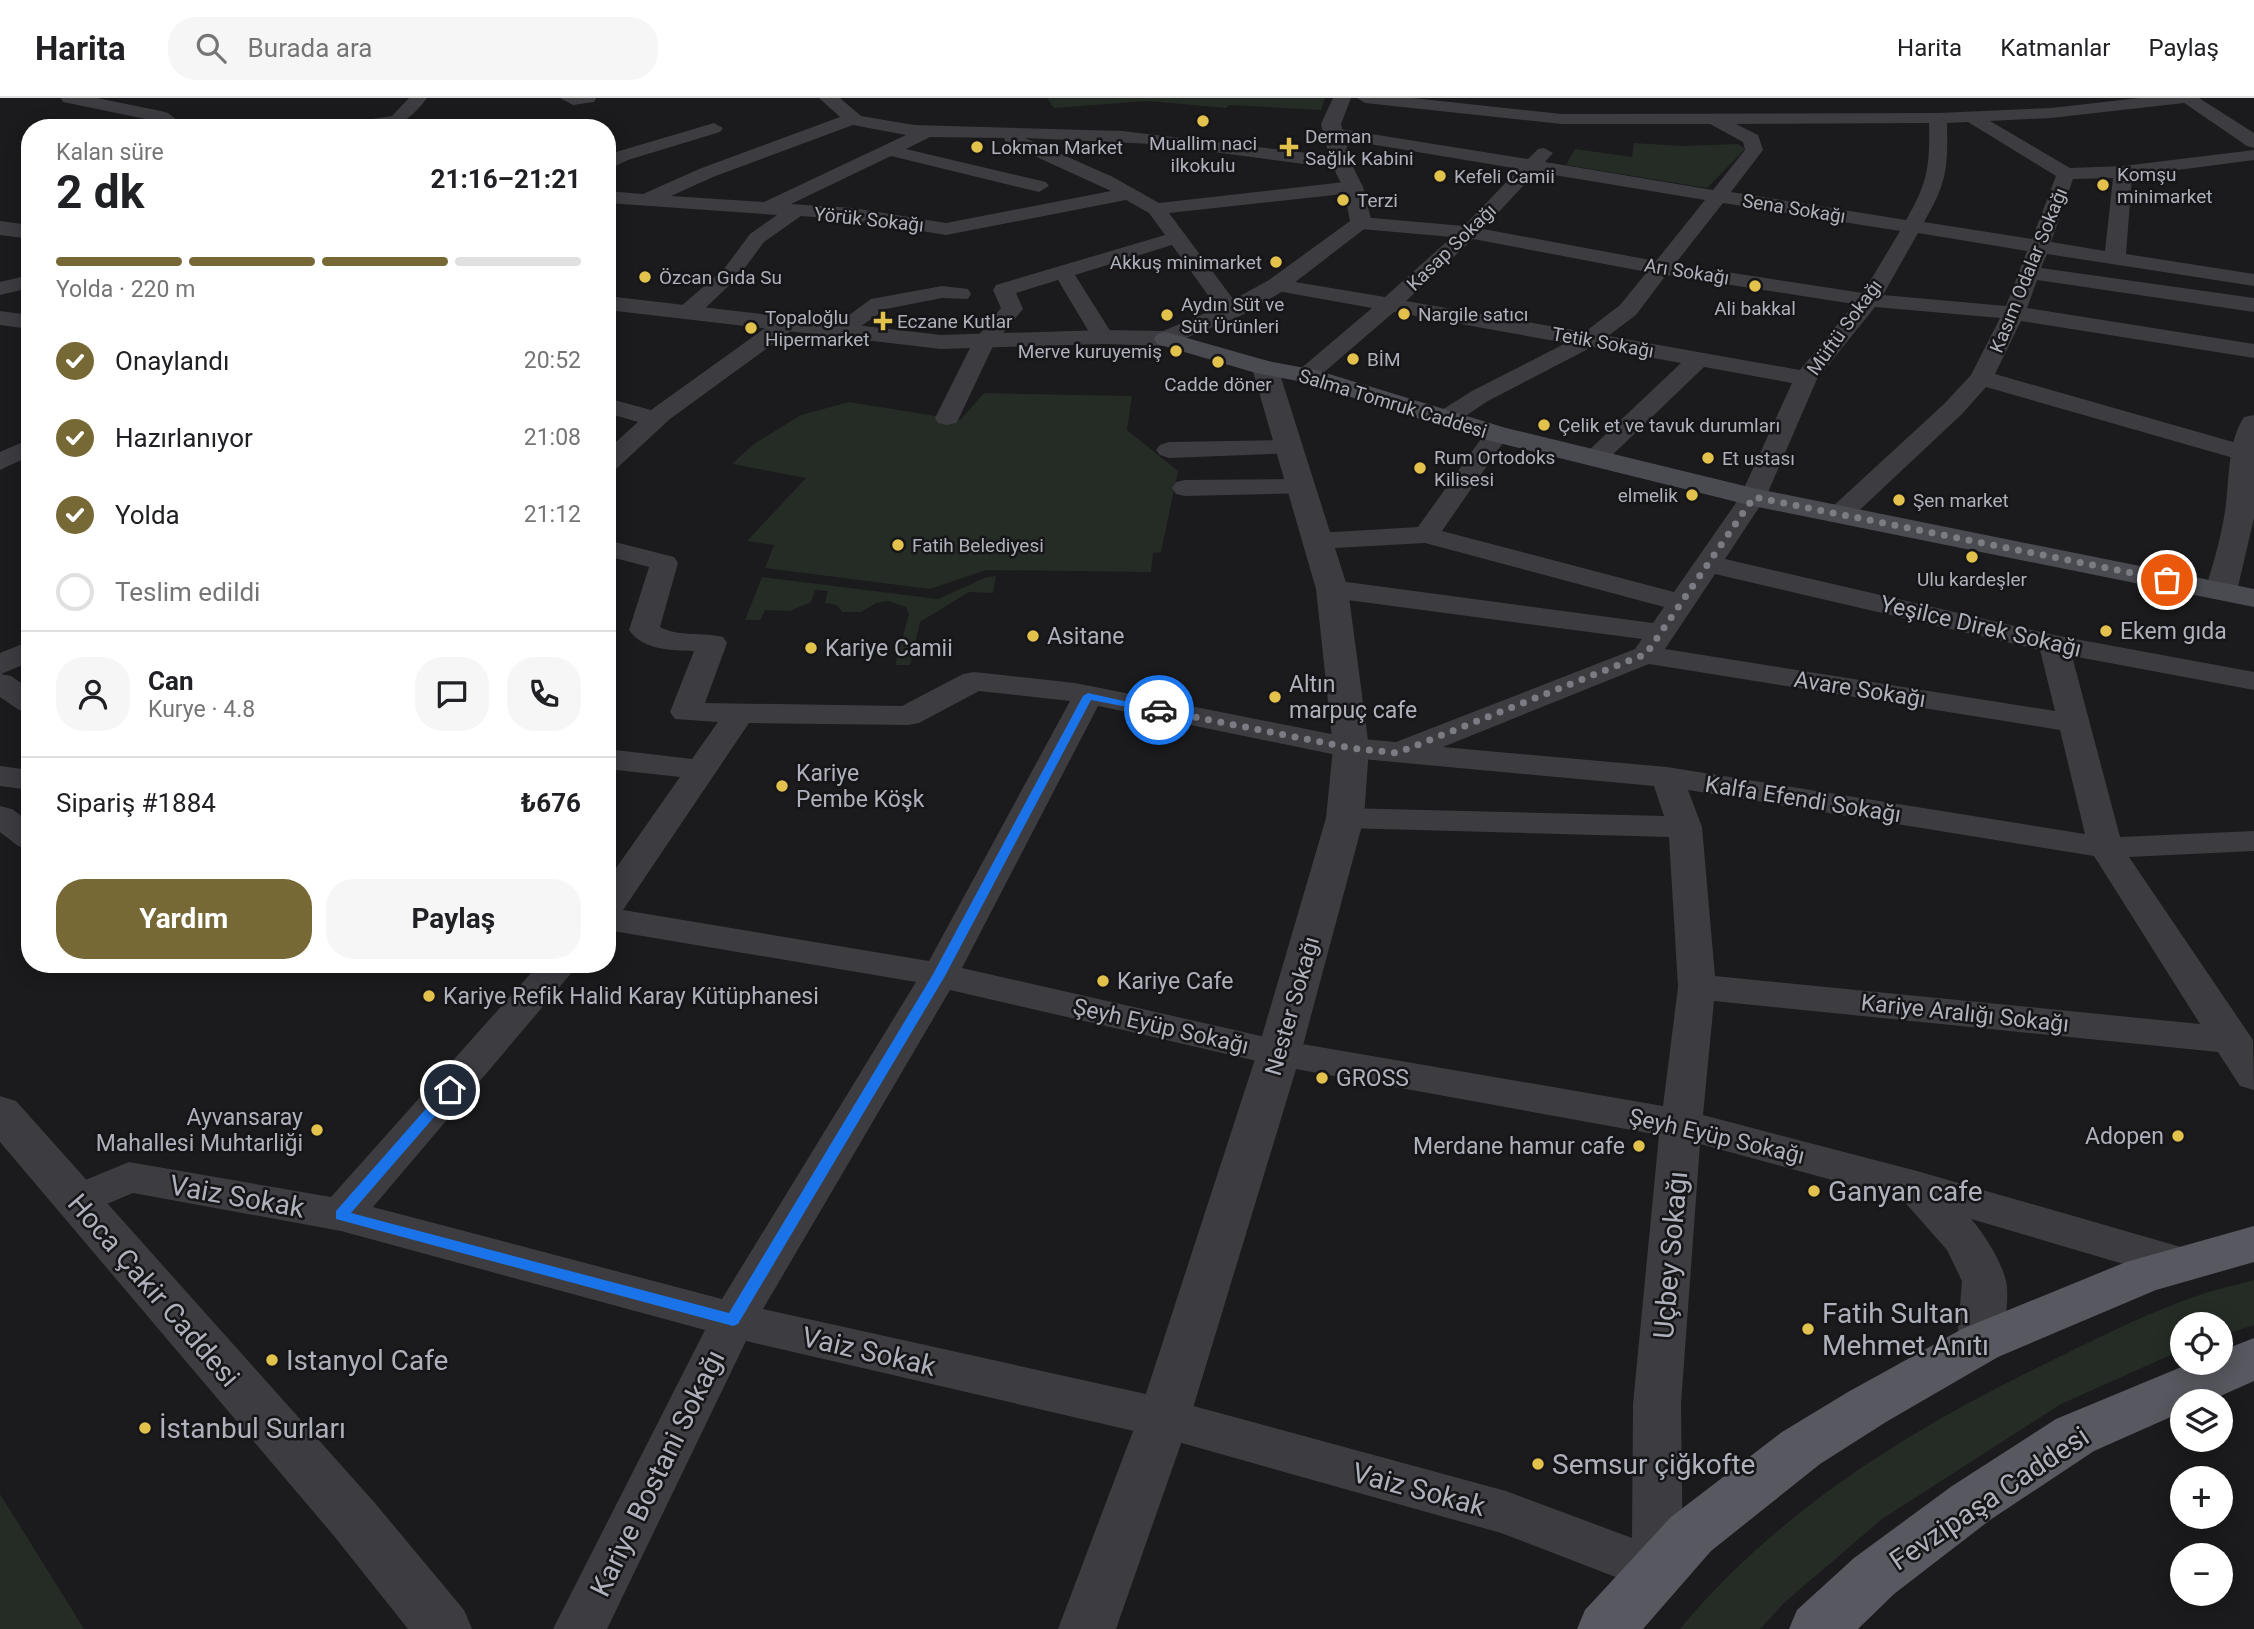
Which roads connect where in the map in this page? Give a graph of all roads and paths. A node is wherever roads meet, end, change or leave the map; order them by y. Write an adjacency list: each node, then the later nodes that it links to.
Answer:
1 (70, 98): 17 (street)
2 (419, 98): 18 (street)
3 (568, 98): 4 (street)
4 (588, 98)
5 (1342, 98): 24 (street)
6 (1365, 98): 21 (street)
7 (1564, 98): 21 (street, Kasap Sokağı)
8 (1686, 98): 20 (street)
9 (1881, 98): 15 (street)
10 (2032, 98): 13 (street)
11 (2185, 98): 13 (street); 26 (street)
12 (832, 99): 19 (street)
13 (2051, 113): 14 (street)
14 (1970, 116): 16 (street); 33 (street)
15 (1898, 118): 16 (street); 20 (street)
16 (1938, 118): 44 (street, Müftü Sokağı)
17 (164, 119)
18 (398, 119)
19 (852, 119): 23 (street); 39 (street)
20 (1713, 119): 21 (street); 37 (street)
21 (1562, 120): 31 (street, Kasap Sokağı)
22 (714, 128): 29 (street)
23 (930, 130): 25 (street); 27 (street)
24 (1334, 133): 30 (street); 31 (street, Sena Sokağı)
25 (1002, 135): 30 (street); 36 (street)
26 (2254, 142)
27 (888, 150): 34 (street); 41 (street)
28 (2254, 155): 32 (street)
29 (616, 160)
30 (1341, 163): 35 (street)
31 (1534, 165): 37 (street, Sena Sokağı); 47 (street, Kasap Sokağı)
32 (2123, 172): 33 (street); 50 (street)
33 (2066, 174): 49 (street, Kasım Odalar Sokağı)
34 (1039, 186)
35 (1353, 187): 40 (street); 43 (street)
36 (1127, 194): 40 (street); 42 (street, Yörük Sokağı)
37 (1717, 196): 44 (street, Sena Sokağı); 51 (street)
38 (616, 198): 39 (street, Yörük Sokağı)
39 (644, 200): 41 (street, Yörük Sokağı)
40 (1156, 209): 48 (street)
41 (762, 210): 42 (street, Yörük Sokağı)
42 (794, 212): 65 (street)
43 (1361, 223): 47 (street, Arı Sokağı); 56 (street)
44 (1910, 226): 49 (street, Sena Sokağı); 60 (street, Müftü Sokağı)
45 (0, 228): 46 (street)
46 (21, 231)
47 (1469, 232): 51 (street, Arı Sokağı); 62 (street, Kasap Sokağı)
48 (1178, 236): 52 (street); 64 (street)
49 (2037, 246): 50 (street, Sena Sokağı); 53 (street, Kasım Odalar Sokağı)
50 (2115, 259): 54 (street, Sena Sokağı)
51 (1661, 268): 60 (street, Arı Sokağı); 73 (street)
52 (1063, 272): 71 (street); 74 (street)
53 (2028, 272): 63 (street); 66 (street, Kasım Odalar Sokağı)
54 (2254, 280)
55 (21, 283): 58 (street)
56 (1277, 285): 62 (street, Tetik Sokağı); 64 (street)
57 (616, 288): 65 (street)
58 (0, 289)
59 (960, 294): 70 (street)
60 (1869, 300): 66 (street, Arı Sokağı); 80 (street, Müftü Sokağı)
61 (616, 304): 65 (street)
62 (1388, 306): 73 (street, Tetik Sokağı); 78 (street, Kasap Sokağı)
63 (2254, 306)
64 (1231, 311): 72 (street)
65 (688, 312): 69 (street, Salma Tomruk Caddesi)
66 (2014, 313): 75 (street, Arı Sokağı); 79 (street, Kasım Odalar Sokağı)
67 (0, 318): 68 (street)
68 (21, 320)
69 (787, 323): 70 (street, Salma Tomruk Caddesi); 84 (street)
70 (837, 332): 74 (street, Salma Tomruk Caddesi)
71 (1102, 337): 72 (street, Salma Tomruk Caddesi); 74 (street, Salma Tomruk Caddesi)
72 (1166, 339): 77 (main road, Salma Tomruk Caddesi)
73 (1591, 339): 76 (street, Tetik Sokağı); 83 (street)
74 (984, 342): 82 (street)
75 (2254, 351)
76 (1698, 360): 80 (street, Tetik Sokağı); 94 (street)
77 (1265, 368): 78 (main road, Salma Tomruk Caddesi); 89 (street, Nester Sokağı)
78 (1307, 375): 83 (main road, Salma Tomruk Caddesi)
79 (1980, 378): 92 (street); 99 (street, Kasım Odalar Sokağı)
80 (1806, 379): 98 (street, Müftü Sokağı)
81 (616, 408): 84 (street)
82 (947, 418)
83 (1446, 418): 86 (main road, Salma Tomruk Caddesi)
84 (656, 419): 93 (street)
85 (2254, 424): 92 (street)
86 (1497, 434): 94 (main road, Salma Tomruk Caddesi); 100 (street)
87 (0, 441): 88 (street)
88 (21, 446)
89 (1288, 448): 90 (street); 96 (street, Nester Sokağı)
90 (1169, 450)
91 (21, 452): 95 (street)
92 (2246, 454): 105 (street)
93 (616, 456)
94 (1596, 457): 98 (main road, Salma Tomruk Caddesi)
95 (0, 462)
96 (1299, 487): 97 (street); 101 (street, Nester Sokağı)
97 (1185, 488)
98 (1754, 497): 99 (main road, Salma Tomruk Caddesi); 103 (street, Müftü Sokağı)
99 (1840, 514): 105 (main road, Salma Tomruk Caddesi)
100 (1426, 535): 101 (street); 107 (street)
101 (1317, 541): 104 (street, Nester Sokağı)
102 (616, 550): 116 (street, Kalfa Efendi Sokağı)
103 (1709, 564): 107 (street, Müftü Sokağı); 109 (street, Yeşilce Direk Sokağı)
104 (1332, 589): 108 (street, Avare Sokağı); 118 (street, Nester Sokağı)
105 (2221, 591): 106 (main road, Salma Tomruk Caddesi)
106 (2254, 598)
107 (1681, 603): 108 (street, Müftü Sokağı)
108 (1655, 644): 117 (street, Avare Sokağı); 119 (street)
109 (2054, 644): 112 (street, Yeşilce Direk Sokağı); 117 (street)
110 (21, 654): 111 (street)
111 (0, 665)
112 (2254, 681)
113 (0, 683): 115 (street)
114 (1088, 696): 116 (street, Kalfa Efendi Sokağı); 118 (street, Kalfa Efendi Sokağı); 134 (street, Kariye Bostani Sokağı)
115 (21, 697)
116 (740, 713): 121 (street)
117 (2073, 723): 130 (street)
118 (1351, 748): 119 (street, Kalfa Efendi Sokağı); 126 (street, Nester Sokağı)
119 (1397, 753): 123 (street, Kalfa Efendi Sokağı)
120 (616, 760): 121 (street)
121 (700, 770): 131 (street)
122 (0, 776): 124 (street)
123 (1667, 777): 127 (street, Uçbey Sokağı); 130 (street, Kalfa Efendi Sokağı)
124 (21, 779)
125 (0, 816): 128 (street)
126 (1345, 818): 127 (street); 137 (street, Nester Sokağı)
127 (1685, 827): 135 (street, Uçbey Sokağı)
128 (21, 832)
129 (2254, 841): 130 (street, Kalfa Efendi Sokağı)
130 (2106, 848): 136 (street)
131 (616, 895)
132 (616, 920): 134 (street, Şeyh Eyüp Sokağı)
133 (552, 973): 143 (street)
134 (939, 976): 137 (street, Şeyh Eyüp Sokağı); 146 (street, Kariye Bostani Sokağı)
135 (1697, 987): 136 (street, Kariye Aralığı Sokağı); 140 (street, Uçbey Sokağı)
136 (2233, 1040): 138 (street)
137 (1279, 1053): 140 (street, Şeyh Eyüp Sokağı); 149 (street, Nester Sokağı)
138 (2254, 1076)
139 (0, 1112): 142 (street, Hoca Çakir Caddesi)
140 (1681, 1124): 141 (street, Şeyh Eyüp Sokağı); 150 (street, Uçbey Sokağı)
141 (1917, 1187): 145 (street, Şeyh Eyüp Sokağı); 147 (street)
142 (76, 1201): 143 (street, Vaiz Sokak); 151 (street, Hoca Çakir Caddesi)
143 (341, 1215): 146 (street, Vaiz Sokak)
144 (2254, 1244): 145 (main road)
145 (2181, 1264): 147 (main road)
146 (733, 1320): 149 (street, Vaiz Sokak); 152 (street, Kariye Bostani Sokağı)
147 (1980, 1343): 150 (main road)
148 (2254, 1359): 155 (main road, Fevzipaşa Caddesi)
149 (1164, 1418): 150 (street, Vaiz Sokak); 153 (street, Nester Sokağı)
150 (1657, 1570): 154 (main road)
151 (443, 1629)
152 (580, 1629)
153 (1087, 1629)
154 (1606, 1629)
155 (1818, 1629)

